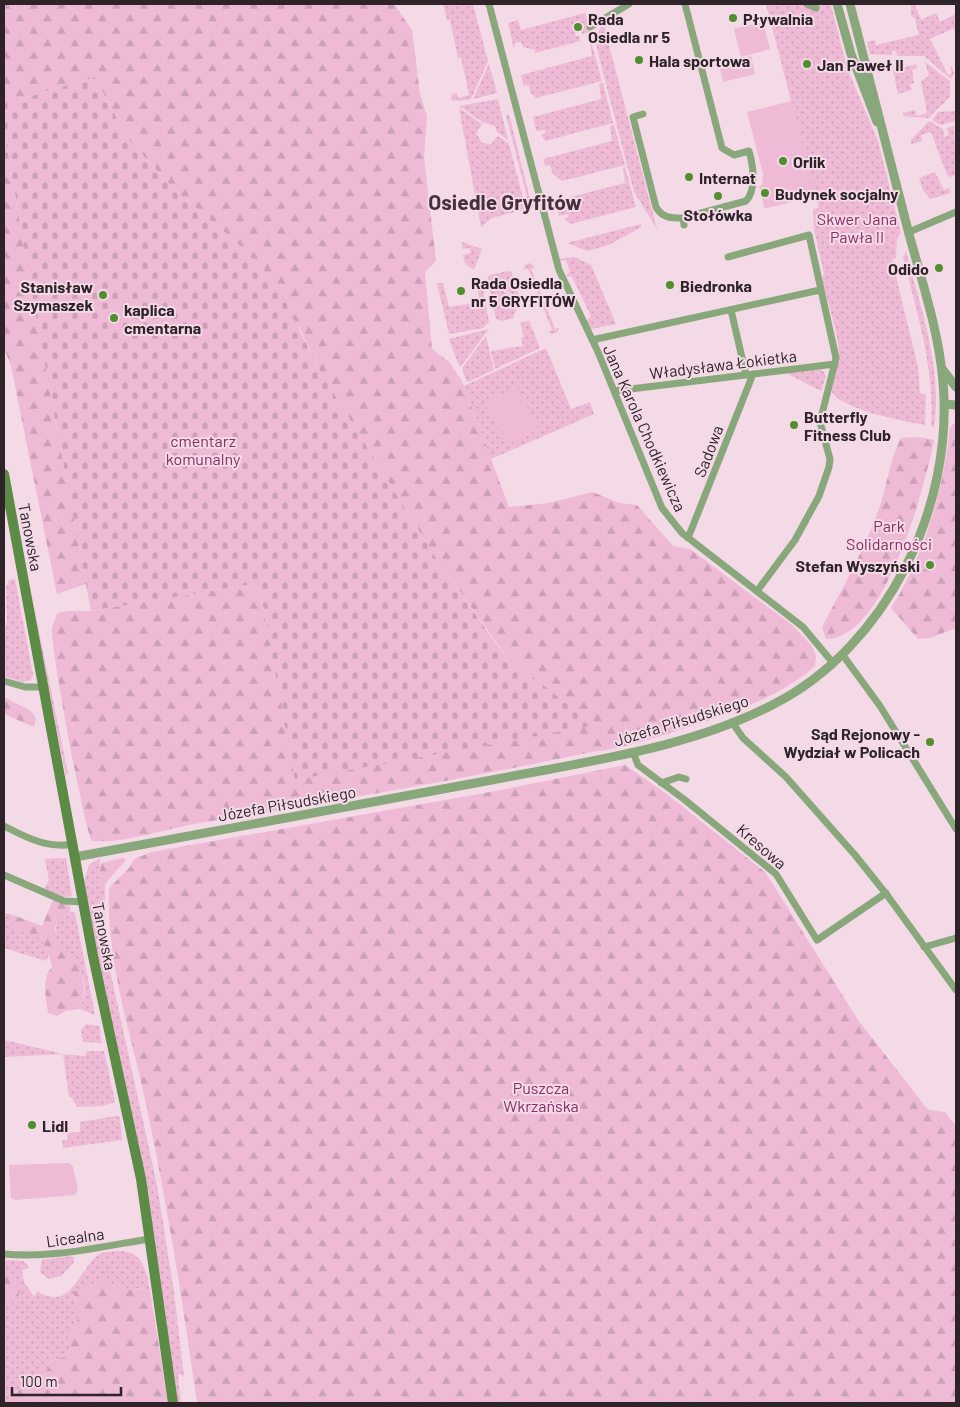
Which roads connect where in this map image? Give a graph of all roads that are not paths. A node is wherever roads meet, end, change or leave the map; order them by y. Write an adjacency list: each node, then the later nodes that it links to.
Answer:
1 (489, 4): 16 (street, Jana Karola Chodkiewicza)
2 (629, 4): 8 (street)
3 (685, 4): 9 (street)
4 (808, 4): 7 (street)
5 (838, 4): 10 (street, Józefa Piłsudskiego)
6 (850, 4): 10 (street, Józefa Piłsudskiego)
7 (816, 8)
8 (590, 27)
9 (643, 114)
10 (888, 153): 12 (street, Józefa Piłsudskiego)
11 (956, 212): 12 (street)
12 (909, 232): 18 (street, Józefa Piłsudskiego)
13 (728, 257): 14 (street)
14 (820, 290): 15 (street); 17 (street)
15 (731, 310): 16 (street); 19 (street)
16 (592, 340): 21 (street, Jana Karola Chodkiewicza)
17 (835, 364): 19 (street, Władysława Łokietka); 26 (street)
18 (942, 367): 20 (street); 22 (street, Józefa Piłsudskiego)
19 (749, 374): 21 (street, Władysława Łokietka); 25 (street, Sadowa)
20 (956, 389): 22 (street)
21 (614, 391): 25 (street, Jana Karola Chodkiewicza)
22 (944, 402): 23 (street); 27 (street, Józefa Piłsudskiego)
23 (956, 406)
24 (4, 474): 30 (main road, Tanowska)
25 (688, 538): 26 (street, Jana Karola Chodkiewicza)
26 (756, 591): 28 (street, Jana Karola Chodkiewicza)
27 (842, 654): 28 (street, Józefa Piłsudskiego); 36 (street)
28 (833, 662): 31 (street, Józefa Piłsudskiego)
29 (4, 681): 30 (street)
30 (45, 687): 37 (main road, Tanowska)
31 (732, 722): 32 (street, Józefa Piłsudskiego); 40 (street)
32 (633, 752): 34 (street, Kresowa); 38 (street, Józefa Piłsudskiego)
33 (686, 779): 34 (street)
34 (661, 783): 40 (street, Kresowa)
35 (4, 826): 37 (street)
36 (956, 829)
37 (73, 844): 38 (main road, Tanowska)
38 (75, 857): 41 (main road, Tanowska)
39 (4, 875): 41 (street)
40 (886, 893): 43 (street)
41 (83, 902): 45 (main road, Tanowska)
42 (956, 938): 43 (street)
43 (924, 946): 44 (street)
44 (956, 990)
45 (150, 1239): 46 (street, Licealna); 47 (main road, Tanowska)
46 (4, 1254)
47 (173, 1403)

